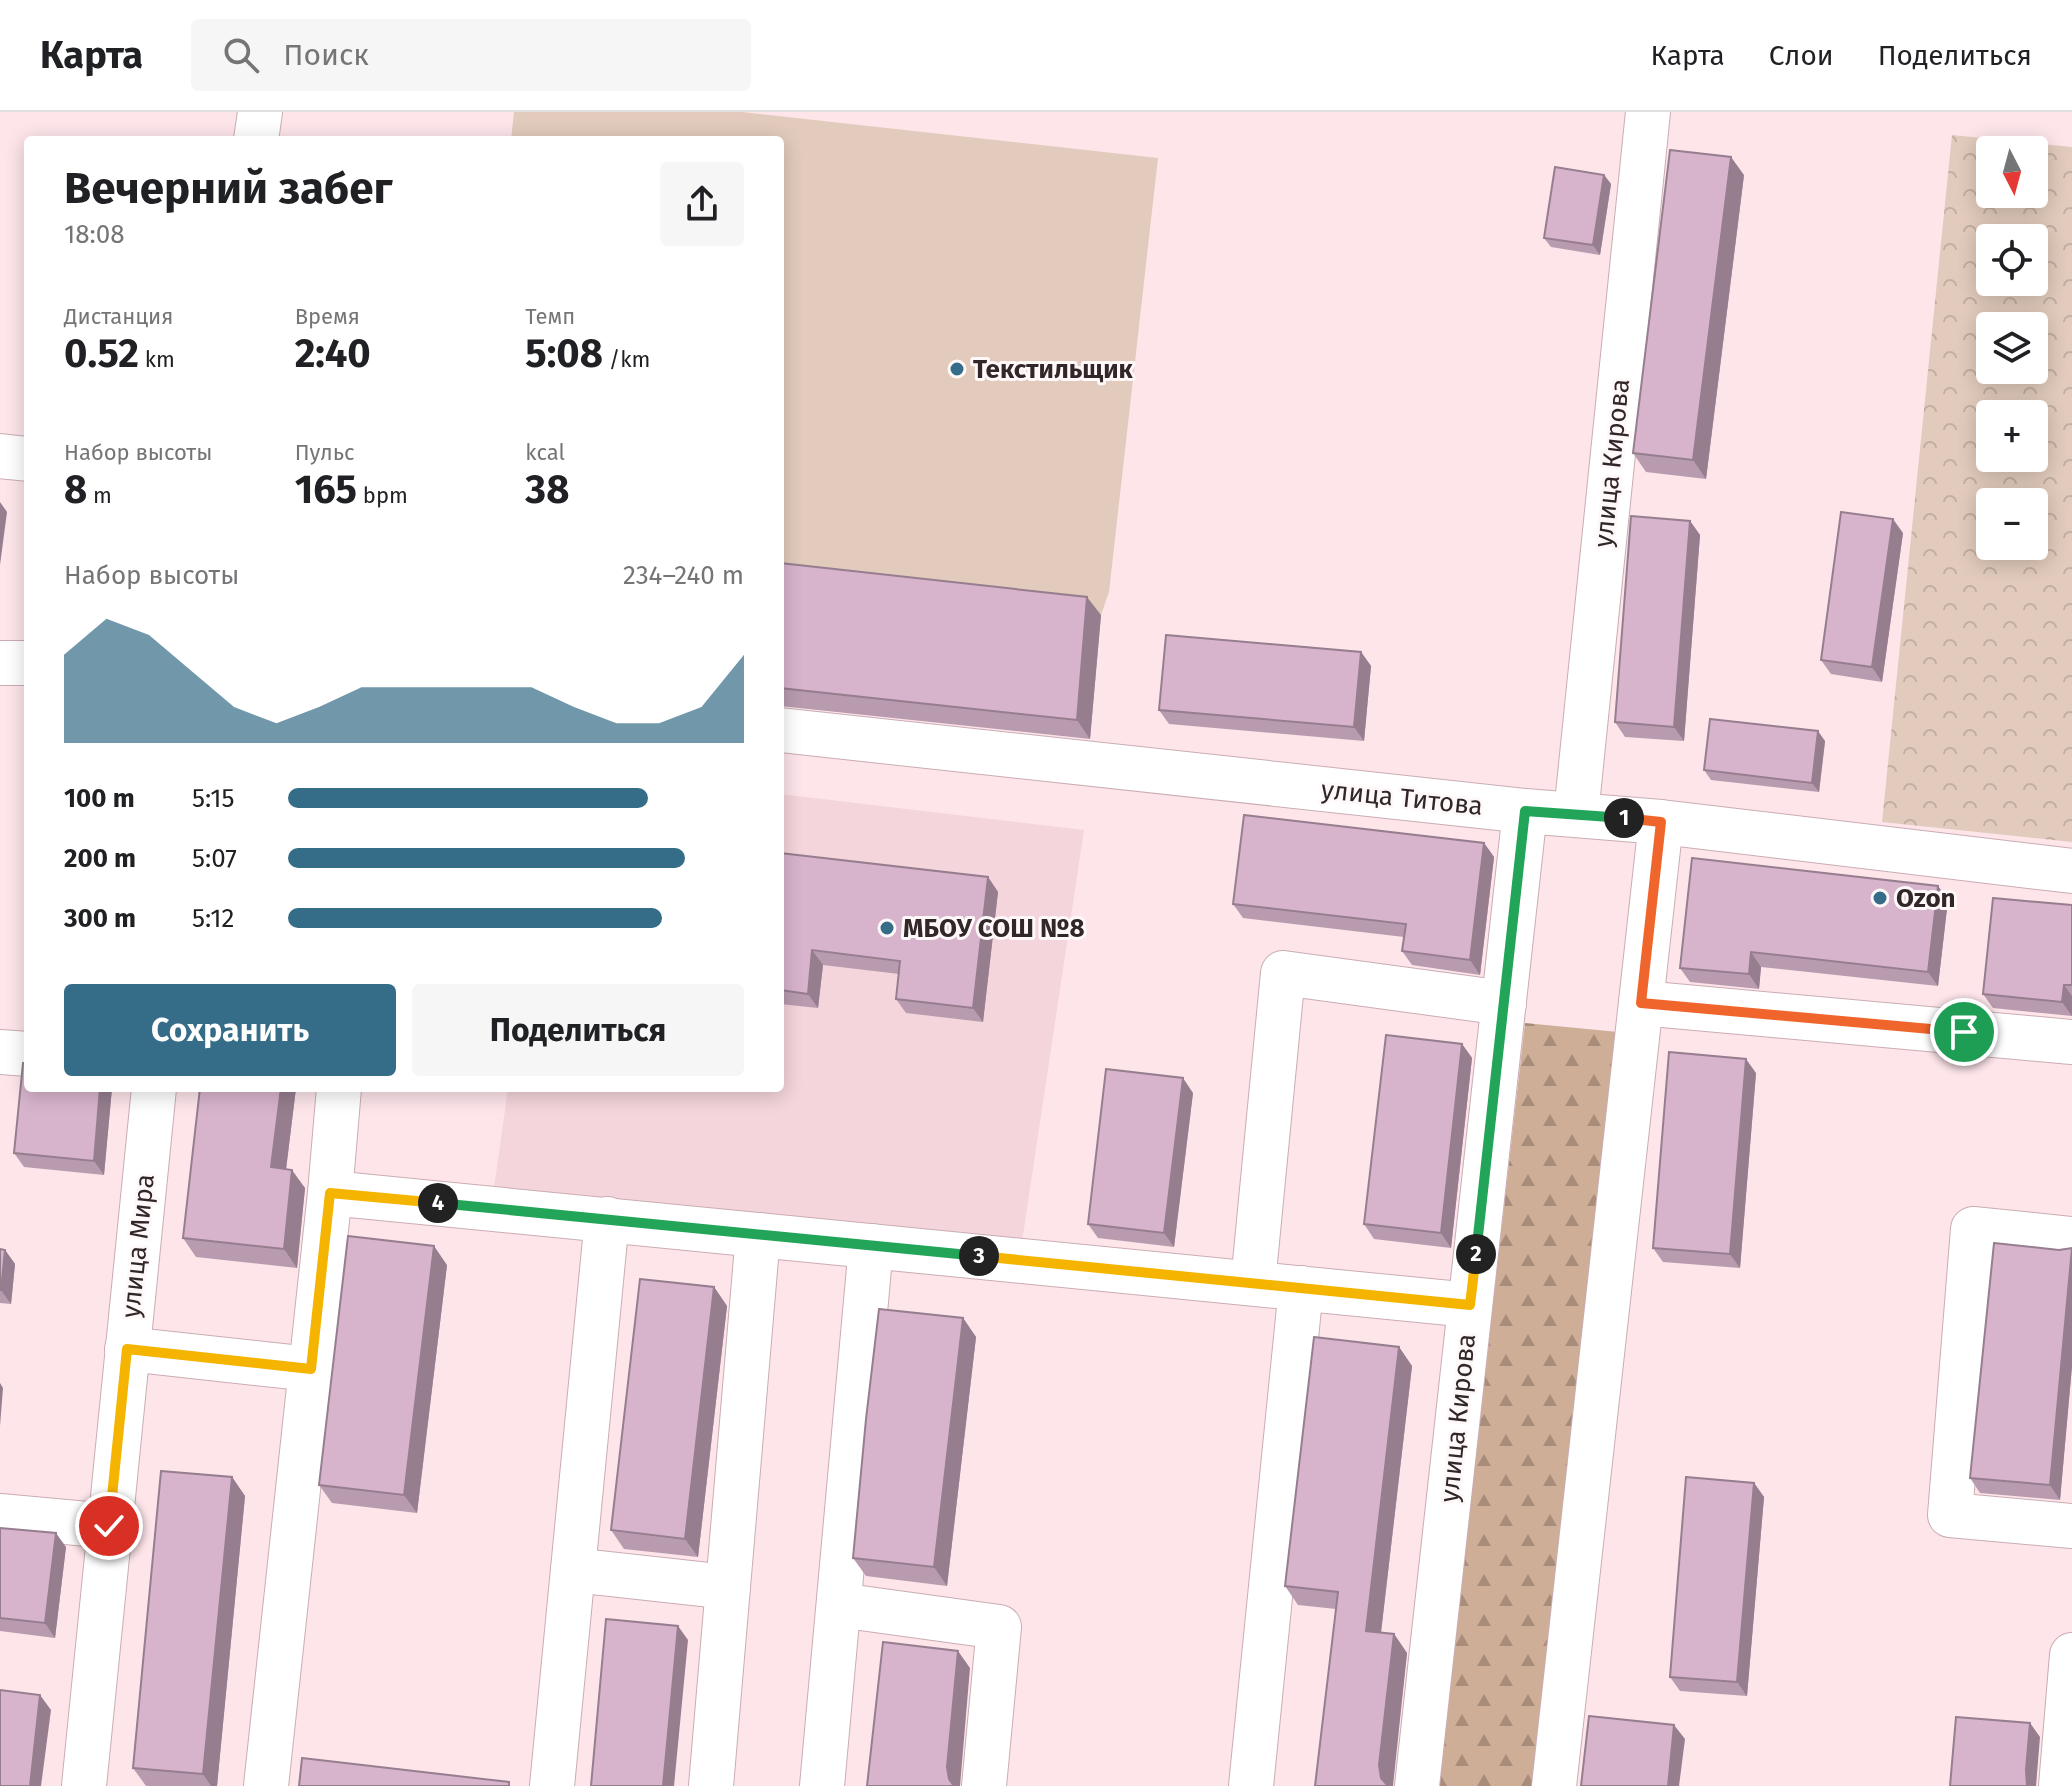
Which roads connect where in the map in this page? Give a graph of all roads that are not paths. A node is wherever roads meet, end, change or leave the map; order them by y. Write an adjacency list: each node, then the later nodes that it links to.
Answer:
1 (260, 112): 3 (street)
2 (1648, 112): 10 (street, улица Кирова)
3 (257, 136)
4 (0, 456): 5 (street)
5 (24, 459)
6 (0, 663): 7 (street)
7 (24, 663)
8 (784, 730): 9 (street, улица Титова)
9 (1525, 811): 10 (street, улица Титова); 13 (street, улица Кирова)
10 (1576, 814): 11 (street, улица Титова)
11 (1661, 822): 12 (street, улица Титова); 14 (street)
12 (2072, 871)
13 (1504, 1003): 25 (street); 27 (street, улица Кирова)
14 (1641, 1003): 15 (street); 46 (street)
15 (2072, 1042)
16 (0, 1052): 17 (street)
17 (24, 1054)
18 (154, 1092): 28 (street, улица Мира)
19 (339, 1092): 20 (street)
20 (330, 1193): 21 (street); 29 (street)
21 (607, 1219): 22 (street); 33 (street)
22 (758, 1235): 24 (street); 34 (street)
23 (2072, 1239): 32 (street)
24 (871, 1246): 25 (street); 35 (street)
25 (1253, 1283): 26 (street)
26 (1301, 1288): 27 (street); 44 (street)
27 (1470, 1305): 45 (street, улица Кирова)
28 (127, 1349): 29 (street); 31 (street, улица Мира)
29 (311, 1369): 39 (street)
30 (0, 1516): 31 (street)
31 (109, 1526): 38 (street, улица Мира)
32 (2072, 1526)
33 (573, 1570): 34 (street); 40 (street)
34 (728, 1587): 41 (street)
35 (839, 1605): 42 (street); 43 (street)
36 (2072, 1655): 37 (street)
37 (2069, 1736): 47 (street)
38 (84, 1786)
39 (266, 1786)
40 (552, 1786)
41 (711, 1786)
42 (822, 1786)
43 (984, 1786)
44 (1251, 1786)
45 (1417, 1786)
46 (1554, 1786)
47 (2061, 1786)

